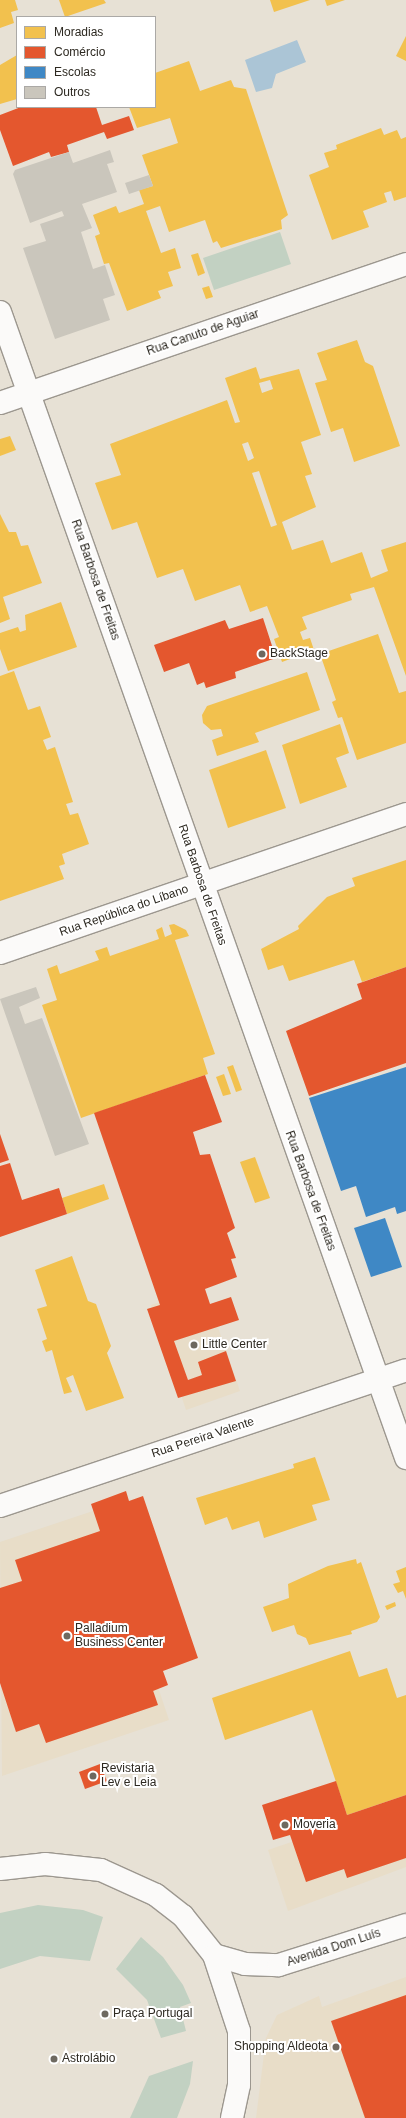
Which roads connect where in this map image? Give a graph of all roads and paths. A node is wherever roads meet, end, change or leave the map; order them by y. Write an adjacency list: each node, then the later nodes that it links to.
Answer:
1 (406, 264): 3 (street, Rua Canuto de Aguiar)
2 (0, 312): 3 (street, Rua Barbosa de Freitas)
3 (29, 393): 4 (street, Rua Canuto de Aguiar); 6 (street, Rua Barbosa de Freitas)
4 (0, 403)
5 (406, 814): 6 (street, Rua República do Líbano)
6 (202, 884): 7 (street, Rua República do Líbano); 9 (street, Rua Barbosa de Freitas)
7 (0, 953)
8 (406, 1370): 9 (street, Rua Pereira Valente)
9 (378, 1380): 10 (street, Rua Barbosa de Freitas); 11 (street, Rua Pereira Valente)
10 (406, 1458)
11 (0, 1506)
12 (0, 1869): 14 (street)
13 (406, 1925): 14 (street, Avenida Dom Luís)
14 (214, 1955): 15 (street)
15 (232, 2118)

